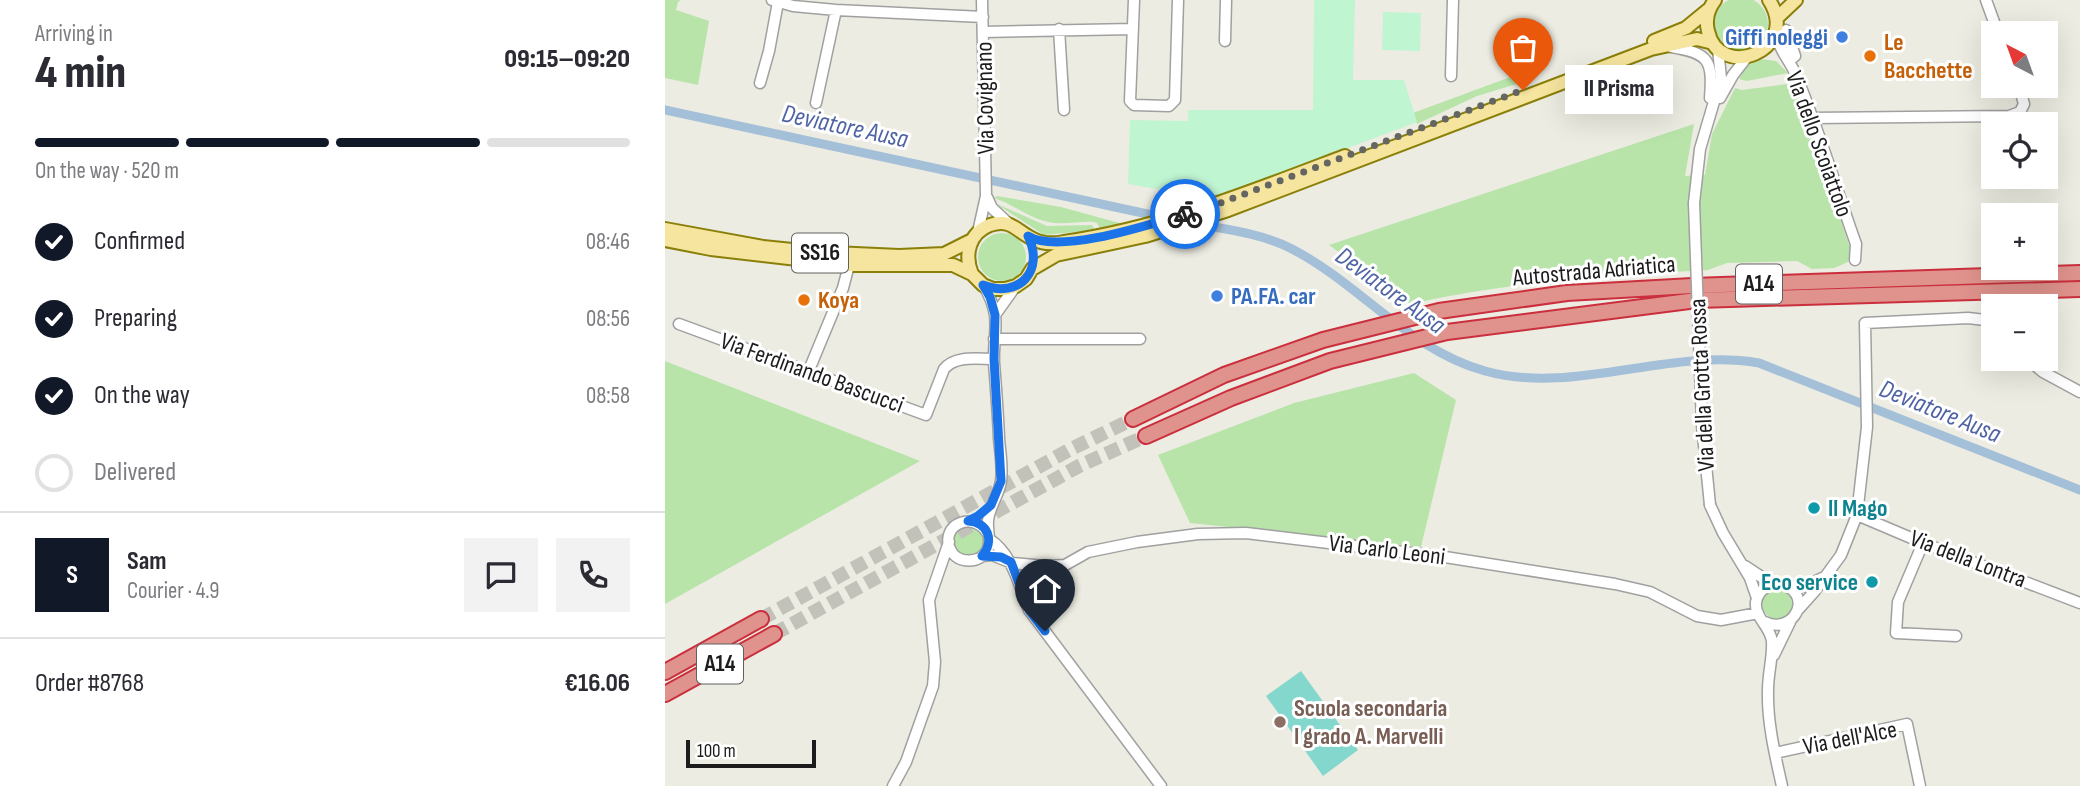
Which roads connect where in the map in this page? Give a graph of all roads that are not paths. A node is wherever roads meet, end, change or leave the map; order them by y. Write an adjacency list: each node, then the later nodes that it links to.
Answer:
1 (982, 0): 12 (street, Via Covignano)
2 (1134, 0): 16 (street)
3 (1178, 0): 16 (street)
4 (1226, 0): 18 (street)
5 (1453, 0): 22 (street)
6 (1769, 0): 14 (main road)
7 (1796, 0): 14 (main road)
8 (1986, 0): 13 (street)
9 (775, 1): 11 (street); 23 (street)
10 (1711, 5): 20 (main road); 32 (main road)
11 (836, 9): 12 (street); 25 (street)
12 (983, 17): 17 (street, Via Covignano)
13 (1994, 21)
14 (1780, 27): 21 (main road); 28 (street, Via dello Scoiattolo)
15 (1059, 29): 16 (street); 17 (street); 26 (street)
16 (1133, 29)
17 (983, 32): 29 (street, Via Covignano)
18 (1226, 41)
19 (1663, 45): 20 (main road); 27 (street); 32 (main road)
20 (1716, 46): 21 (main road); 27 (street, Via della Grotta Rossa)
21 (1747, 57): 27 (street, Via della Grotta Rossa)
22 (1451, 76)
23 (760, 83)
24 (2022, 98): 28 (street)
25 (816, 103)
26 (1065, 110)
27 (1709, 116): 64 (street, Via della Grotta Rossa, bridge)
28 (1812, 118): 36 (street, Via dello Scoiattolo)
29 (986, 196): 30 (street); 33 (street, Via Covignano)
30 (1009, 224): 33 (main road, SS16); 34 (main road)
31 (665, 229): 33 (main road, SS16)
32 (1141, 232): 34 (main road); 38 (main road)
33 (975, 236): 40 (main road)
34 (1028, 236): 38 (main road)
35 (665, 240): 37 (main road, SS16)
36 (1855, 260)
37 (849, 265): 40 (main road, SS16); 50 (street)
38 (1032, 269): 42 (main road)
39 (2080, 273): 53 (highway, Autostrada Adriatica / A14)
40 (972, 274): 41 (main road, SS16)
41 (983, 285): 42 (main road); 44 (street)
42 (1016, 286): 44 (street)
43 (2080, 289): 54 (highway, Autostrada Adriatica / A14)
44 (995, 315): 48 (street)
45 (1981, 320): 56 (street)
46 (679, 324): 50 (street, Via Ferdinando Bascucci)
47 (1140, 339): 48 (street)
48 (994, 340): 49 (street)
49 (994, 359): 50 (street, Via Ferdinando Bascucci); 55 (street)
50 (810, 370)
51 (2042, 371): 52 (street)
52 (2080, 392)
53 (1133, 419)
54 (1146, 436)
55 (991, 505): 57 (street); 58 (street)
56 (1857, 515): 60 (street, Via della Lontra); 66 (street)
57 (968, 521): 58 (street); 59 (street)
58 (989, 537): 61 (street); 63 (street)
59 (949, 542): 62 (street); 65 (street)
60 (1923, 543): 70 (street, Via della Lontra); 76 (street)
61 (982, 556): 62 (street); 63 (street, Via Carlo Leoni)
62 (964, 561): 65 (street)
63 (1011, 562): 72 (street, Via Carlo Leoni); 82 (street)
64 (1742, 563): 67 (street, Via della Grotta Rossa); 69 (street, Via della Grotta Rossa)
65 (936, 576): 81 (street)
66 (1826, 576): 68 (street); 71 (street)
67 (1777, 584): 68 (street); 69 (street)
68 (1789, 587): 71 (street)
69 (1757, 598): 72 (street)
70 (2080, 603)
71 (1797, 611): 74 (street)
72 (1761, 618): 74 (street); 77 (street)
73 (761, 620): 78 (highway, A14)
74 (1790, 622): 77 (street)
75 (774, 634): 79 (highway, A14)
76 (1957, 636)
77 (1771, 662): 80 (street)
78 (665, 672)
79 (665, 694)
80 (1775, 753): 83 (street); 84 (street, Via dell'Alce)
81 (893, 786)
82 (1161, 786)
83 (1782, 786)
84 (1920, 786)

